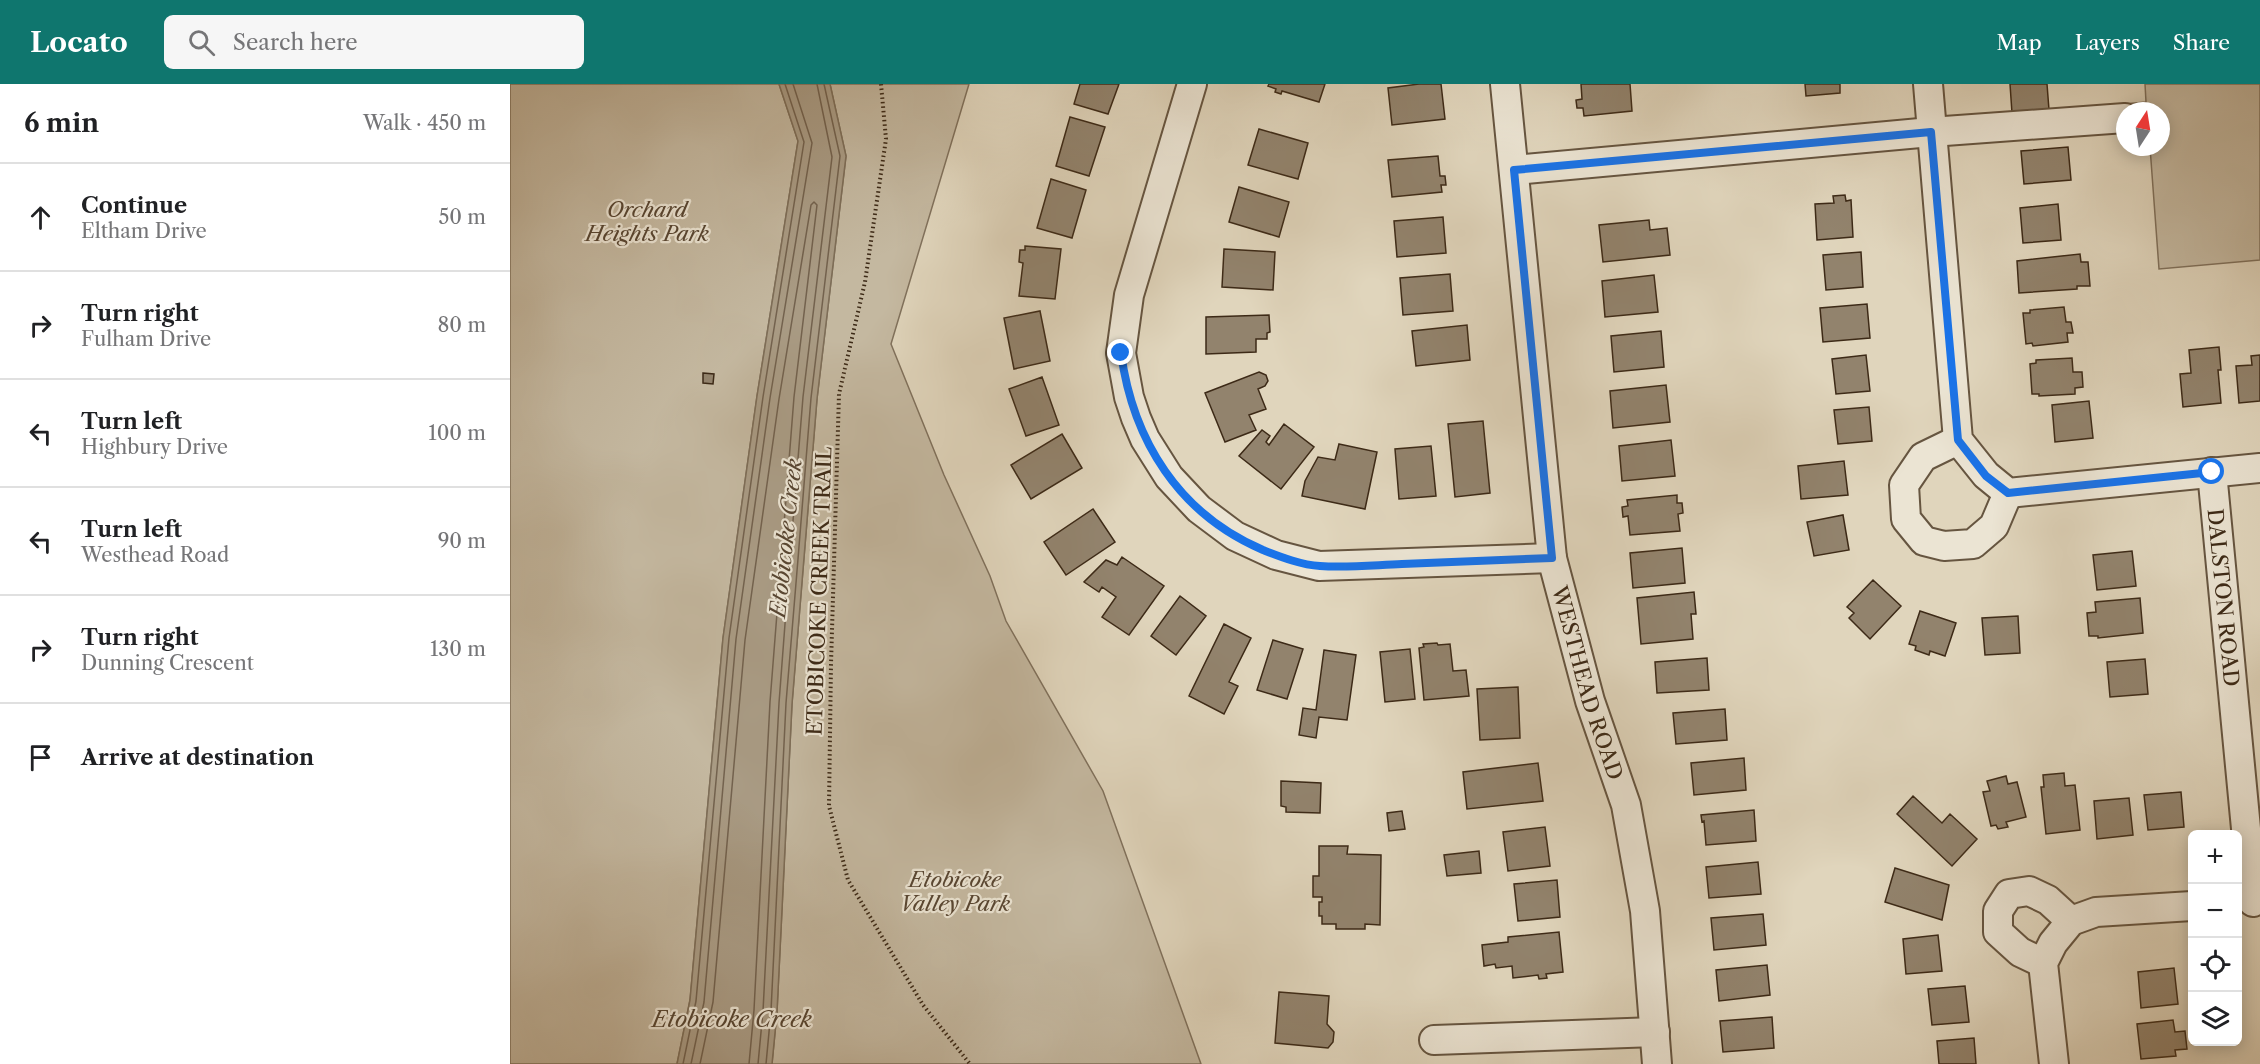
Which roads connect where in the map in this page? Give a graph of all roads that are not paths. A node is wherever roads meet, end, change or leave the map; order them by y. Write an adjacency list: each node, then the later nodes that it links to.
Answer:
1 (1192, 84): 11 (street)
2 (1505, 84): 6 (street, WESTHEAD ROAD)
3 (1928, 84): 5 (street)
4 (2116, 119): 5 (street)
5 (1931, 132): 6 (street); 7 (street)
6 (1514, 170): 11 (street, WESTHEAD ROAD)
7 (1958, 440): 10 (street); 10 (street)
8 (2260, 468): 9 (street)
9 (2212, 472): 10 (street); 12 (street, DALSTON ROAD)
10 (2008, 493)
11 (1552, 558): 16 (street, WESTHEAD ROAD)
12 (2250, 902)
13 (2188, 906): 14 (street)
14 (2071, 921): 15 (street); 15 (street)
15 (2043, 963): 19 (street)
16 (1655, 1032): 17 (street); 18 (street, WESTHEAD ROAD)
17 (1434, 1040)
18 (1657, 1064)
19 (2054, 1064)

